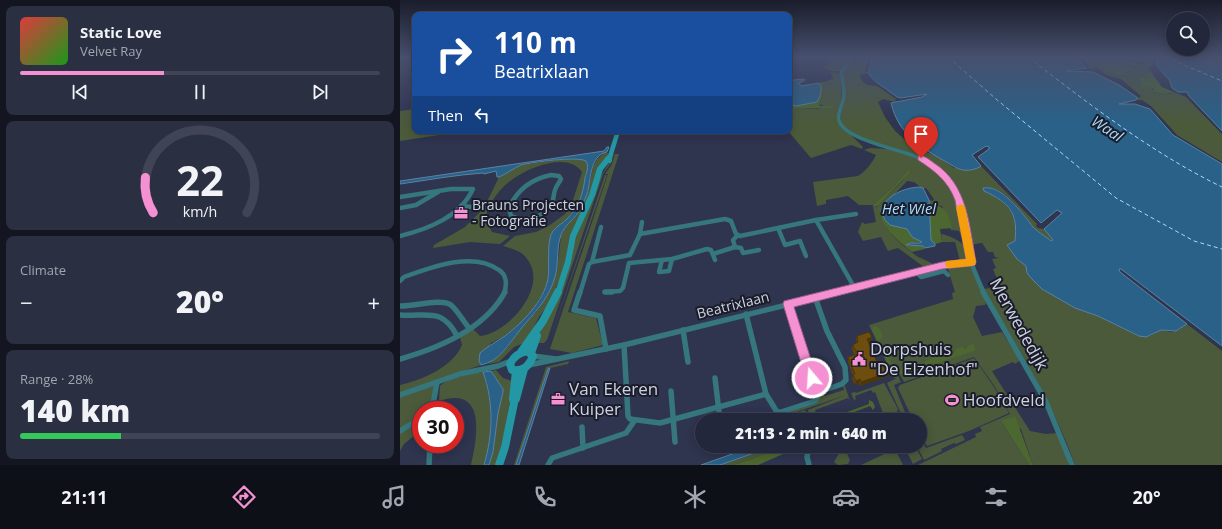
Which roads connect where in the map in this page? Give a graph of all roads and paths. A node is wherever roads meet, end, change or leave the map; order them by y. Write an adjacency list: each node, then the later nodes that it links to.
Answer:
1 (842, 79): 25 (street, Merwededijk)
2 (617, 134): 37 (main road)
3 (440, 191): 4 (street); 5 (street); 6 (street)
4 (400, 197)
5 (461, 206): 7 (street); 14 (street)
6 (400, 208)
7 (509, 208): 7 (street)
8 (856, 214): 9 (street)
9 (816, 220): 12 (street); 30 (street)
10 (642, 222): 13 (street)
11 (601, 227): 24 (street)
12 (778, 228): 15 (street); 20 (street)
13 (640, 234): 15 (street); 19 (street)
14 (400, 236)
15 (738, 236): 16 (street)
16 (735, 247): 17 (street); 18 (street)
17 (759, 250)
18 (713, 254): 21 (street); 23 (street)
19 (630, 255): 24 (street); 26 (street)
20 (806, 256)
21 (672, 259): 22 (street); 22 (street)
22 (662, 260): 26 (street)
23 (715, 260)
24 (592, 262): 42 (street)
25 (971, 262): 27 (street, Beatrixlaan); 71 (street, Merwededijk)
26 (629, 263): 31 (street)
27 (916, 272): 28 (street, Beatrixlaan); 30 (street, Beatrixlaan)
28 (948, 275)
29 (400, 281): 38 (street)
30 (854, 288): 32 (street, Beatrixlaan)
31 (605, 292)
32 (815, 297): 33 (street, Beatrixlaan); 52 (street)
33 (788, 304): 35 (street, Beatrixlaan); 52 (street)
34 (400, 306): 38 (street)
35 (746, 314): 39 (street, Beatrixlaan); 53 (street)
36 (400, 315): 40 (street)
37 (542, 321): 43 (main road); 44 (main road)
38 (469, 328): 40 (street)
39 (683, 330): 41 (street, Beatrixlaan); 47 (street)
40 (457, 336): 45 (street)
41 (624, 345): 42 (street, Beatrixlaan); 59 (street)
42 (606, 349): 46 (street, Beatrixlaan)
43 (521, 352): 44 (main road); 48 (main road)
44 (532, 354): 46 (street, Beatrixlaan); 48 (main road)
45 (400, 359)
46 (556, 359): 48 (street, Beatrixlaan)
47 (688, 362)
48 (518, 367): 50 (street, Beatrixlaan); 68 (main road)
49 (714, 378): 56 (street)
50 (437, 382): 54 (street, Beatrixlaan); 55 (street)
51 (671, 391): 58 (street)
52 (816, 393): 53 (street)
53 (766, 394): 56 (street)
54 (400, 395)
55 (434, 401)
56 (718, 407): 57 (street); 58 (street)
57 (719, 413)
58 (673, 419): 59 (street); 63 (street)
59 (635, 420): 64 (street)
60 (412, 423): 62 (street)
61 (582, 427): 64 (street)
62 (400, 430)
63 (675, 442)
64 (583, 448): 69 (street)
65 (430, 453): 67 (street)
66 (808, 453): 70 (street)
67 (430, 465)
68 (499, 465)
69 (548, 465)
70 (809, 465)
71 (1072, 465)

